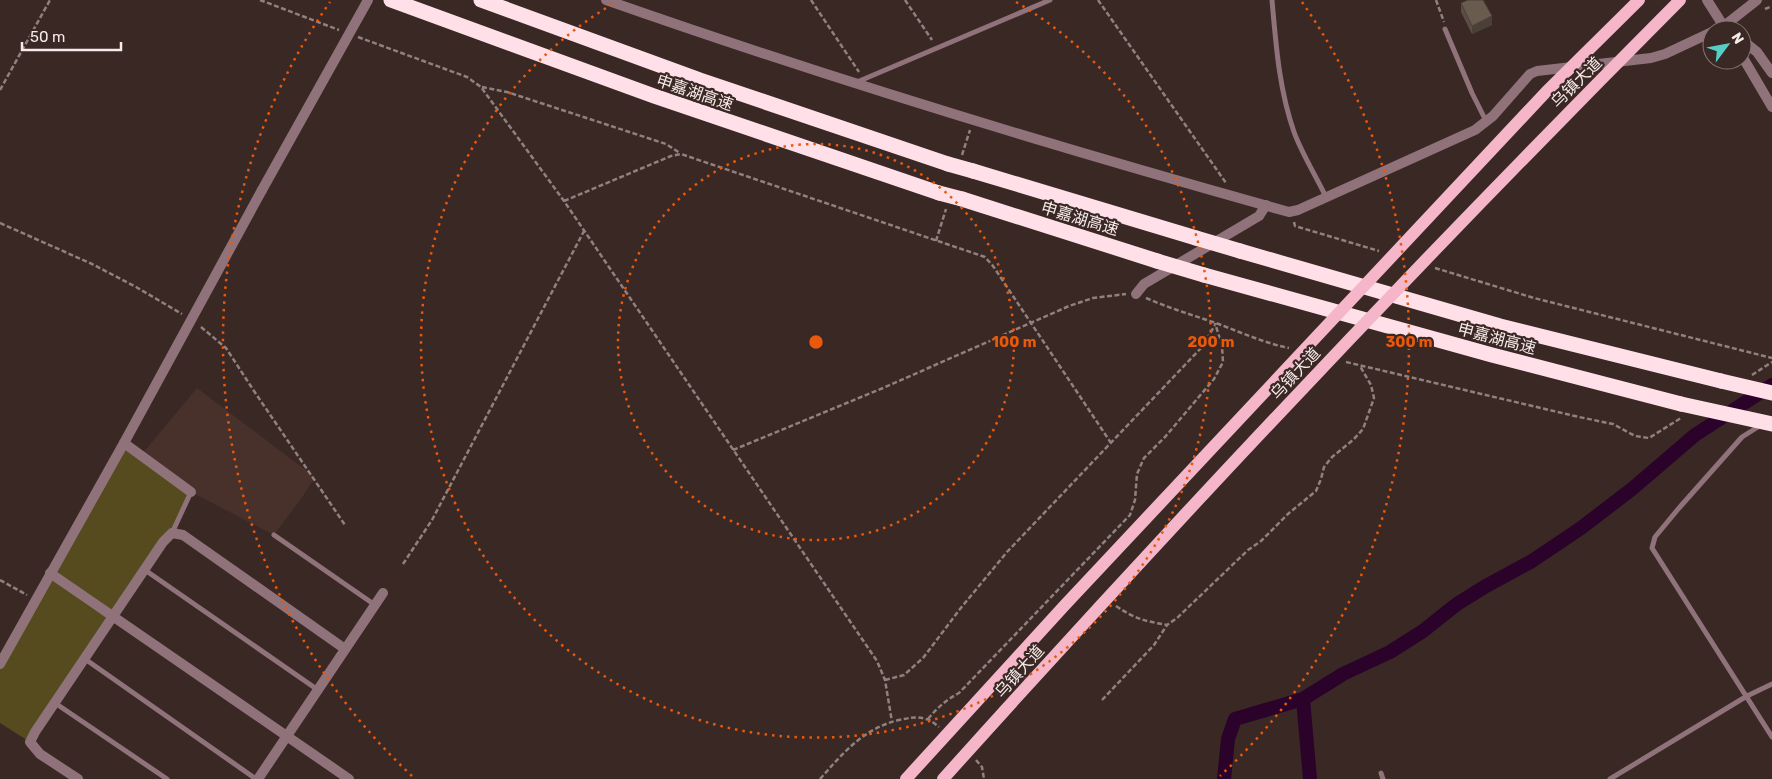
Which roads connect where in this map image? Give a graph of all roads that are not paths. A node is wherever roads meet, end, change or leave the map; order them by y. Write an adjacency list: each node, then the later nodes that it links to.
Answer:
1 (368, 0): 27 (street, bridge)
2 (390, 0): 26 (highway, 申嘉湖高速, bridge)
3 (481, 0): 24 (highway, 申嘉湖高速, bridge)
4 (606, 0): 18 (street)
5 (1050, 0): 18 (lane)
6 (1272, 0): 21 (lane)
7 (1639, 0): 50 (main road, 乌镇大道, bridge)
8 (1680, 0): 51 (main road, 乌镇大道, bridge)
9 (1707, 0): 11 (street)
10 (1757, 0): 12 (street)
11 (1719, 20)
12 (1734, 20)
13 (1445, 29): 20 (lane)
14 (1702, 37): 20 (street)
15 (1752, 48): 17 (street)
16 (1750, 70): 19 (street)
17 (1772, 73)
18 (859, 81): 22 (street)
19 (1772, 107)
20 (1486, 121): 21 (street)
21 (1326, 198): 22 (street)
22 (1266, 205): 23 (street)
23 (1136, 294)
24 (1772, 393)
25 (1772, 418): 41 (lane)
26 (1772, 424)
27 (124, 443): 28 (street); 32 (street)
28 (191, 492): 29 (lane)
29 (172, 533): 31 (street); 36 (street)
30 (274, 535): 34 (lane)
31 (144, 569): 35 (street); 40 (lane)
32 (50, 573): 35 (street); 38 (street)
33 (383, 593): 34 (street)
34 (375, 605): 36 (street)
35 (113, 616): 37 (street); 43 (street)
36 (345, 649): 40 (street)
37 (84, 659): 42 (street); 48 (lane)
38 (0, 664)
39 (1772, 684): 41 (lane)
40 (318, 690): 43 (street)
41 (1747, 696): 44 (lane); 53 (lane)
42 (55, 702): 46 (street); 47 (lane)
43 (287, 736): 48 (street); 49 (street)
44 (1772, 737)
45 (1381, 773): 52 (lane)
46 (78, 779)
47 (167, 779)
48 (257, 779)
49 (349, 779)
50 (906, 779)
51 (943, 779)
52 (1383, 779)
53 (1610, 779)

